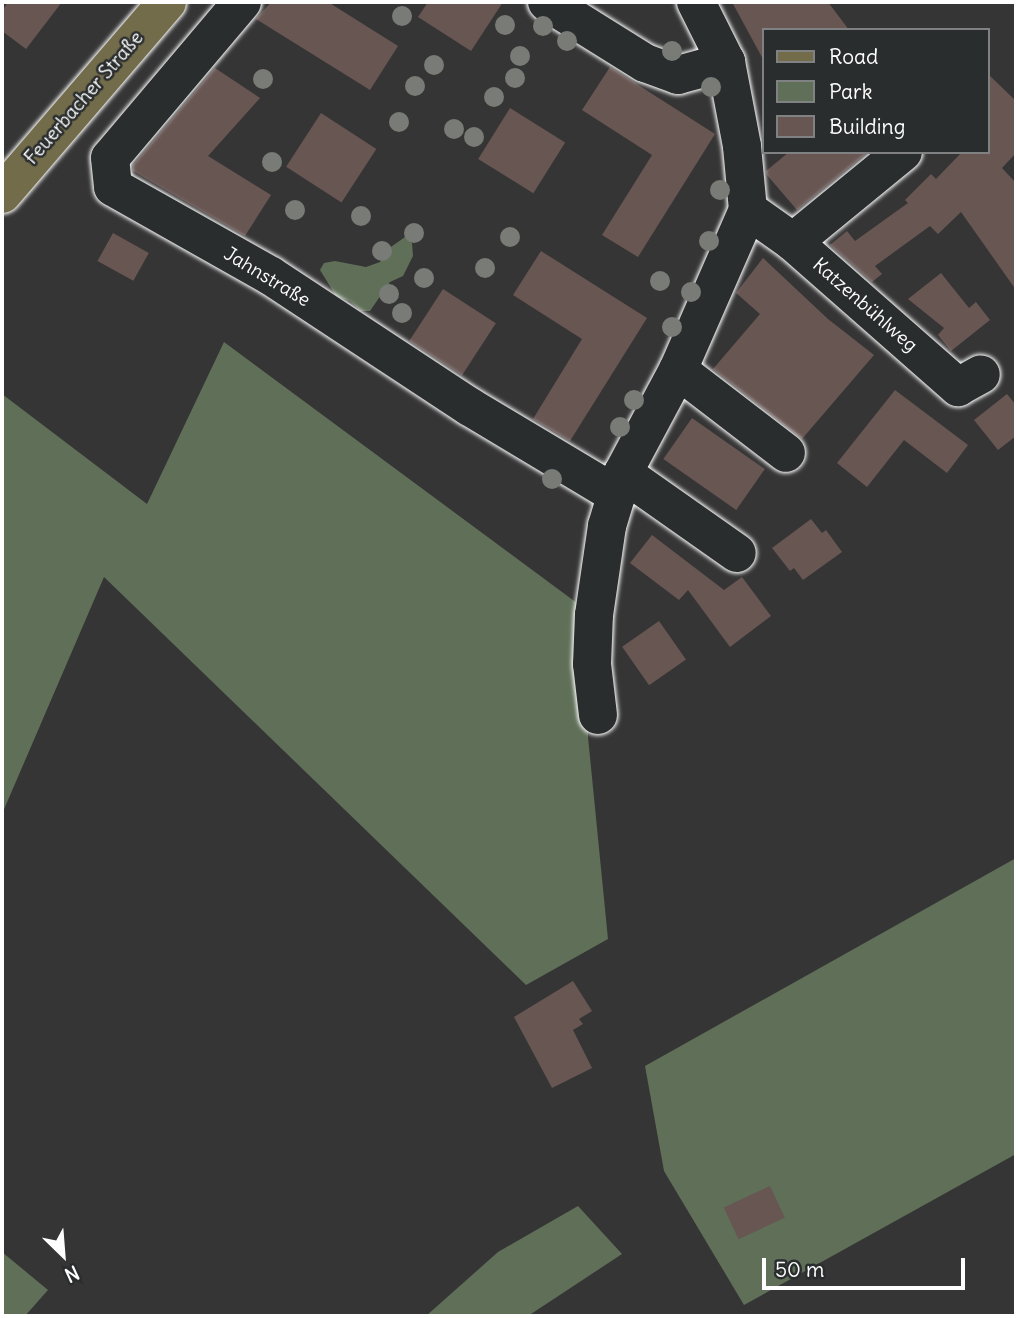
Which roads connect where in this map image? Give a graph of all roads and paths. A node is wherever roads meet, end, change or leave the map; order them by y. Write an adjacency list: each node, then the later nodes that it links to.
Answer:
1 (167, 2): 7 (main road, Feuerbacher Straße)
2 (242, 2): 13 (street, Jahnstraße)
3 (547, 2): 5 (street)
4 (696, 2): 5 (street)
5 (726, 62): 8 (street)
6 (901, 154): 9 (street)
7 (2, 194)
8 (748, 210): 9 (street, Katzenbühlweg); 10 (street)
9 (793, 242): 11 (street, Katzenbühlweg)
10 (678, 370): 12 (street); 13 (street)
11 (981, 374)
12 (786, 453)
13 (620, 484): 14 (street); 15 (street)
14 (737, 554)
15 (598, 715)

